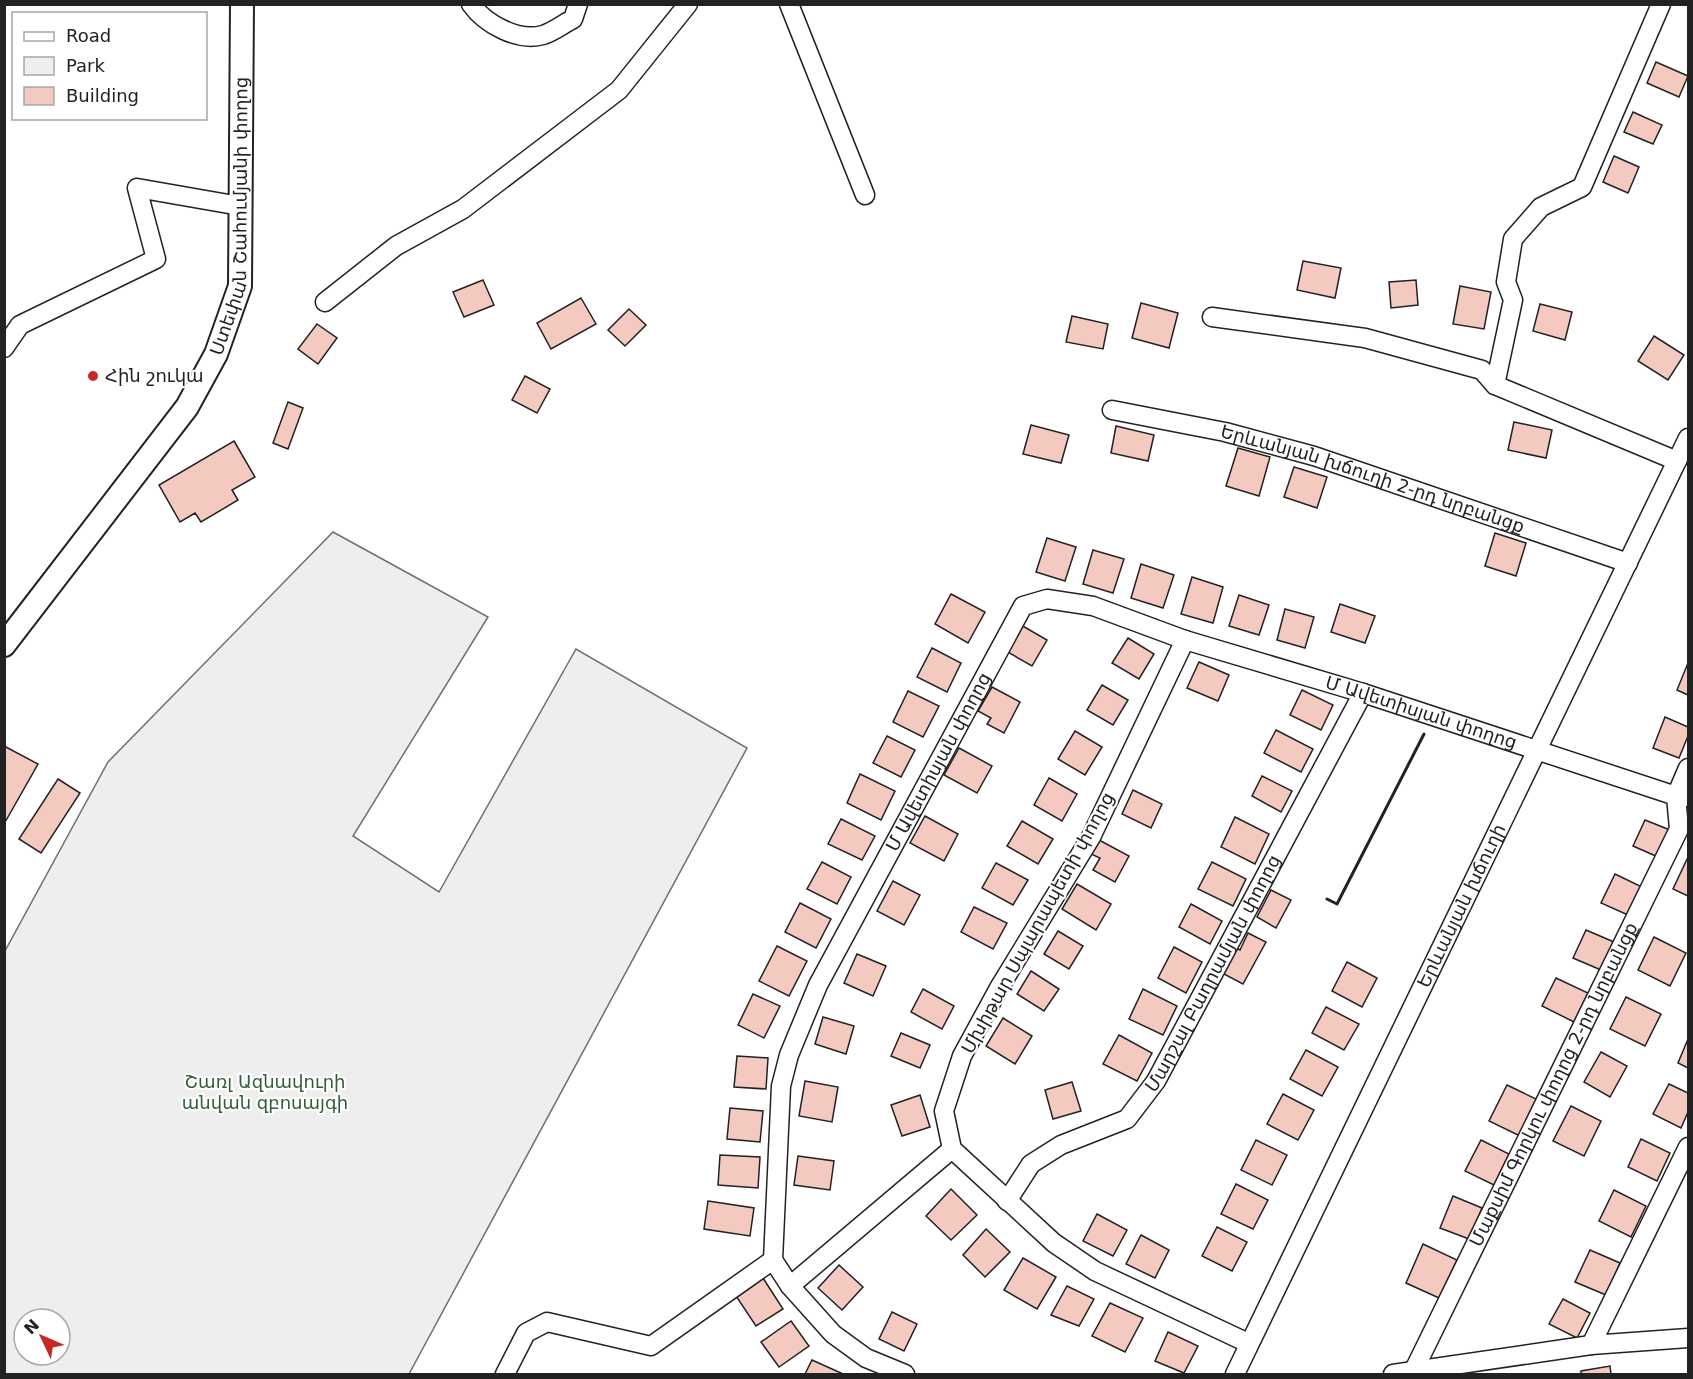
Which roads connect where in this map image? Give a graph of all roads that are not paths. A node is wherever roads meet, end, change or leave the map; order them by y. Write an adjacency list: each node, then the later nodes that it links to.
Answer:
1 (242, 4): 8 (main road, Ստեփան Շահումյանի փողոց)
2 (471, 4): 3 (street)
3 (578, 4)
4 (688, 4): 9 (street)
5 (789, 4): 7 (street)
6 (1661, 4): 12 (street)
7 (865, 195)
8 (240, 206): 11 (street); 18 (main road, Ստեփան Շահումյանի փողոց)
9 (325, 302)
10 (1212, 317): 12 (street)
11 (4, 348)
12 (1495, 385): 15 (street)
13 (1112, 410): 16 (street, Երևանյան խճուղի 2-րդ նրբանցք)
14 (1689, 438): 15 (street, Երևանյան խճուղի)
15 (1677, 461): 16 (street, Երևանյան խճուղի)
16 (1628, 563): 20 (street, Երևանյան խճուղի)
17 (1185, 640): 19 (street, Մ Ավետիսյան փողոց); 24 (street, Մխիթար Սպարապետի փողոց); 26 (street, Մ Ավետիսյան փողոց)
18 (4, 645)
19 (1363, 693): 20 (street, Մ Ավետիսյան փողոց); 25 (street, Մարշալ Բաղրամյան փողոց)
20 (1537, 749): 22 (street, Մ Ավետիսյան փողոց); 29 (street, Երևանյան խճուղի)
21 (1689, 768): 22 (street)
22 (1682, 797): 31 (street, Մաքսիմ Գորկու փողոց 2-րդ նրբանցք)
23 (1689, 1146): 30 (street)
24 (952, 1149): 25 (street); 27 (street)
25 (1007, 1201): 29 (street)
26 (773, 1260): 27 (street); 32 (street)
27 (790, 1286): 33 (street)
28 (1689, 1338): 30 (street)
29 (1248, 1343): 34 (street, Երևանյան խճուղի)
30 (1591, 1345): 31 (street)
31 (1413, 1372): 35 (street)
32 (505, 1374)
33 (905, 1374)
34 (1235, 1374)
35 (1393, 1374)

